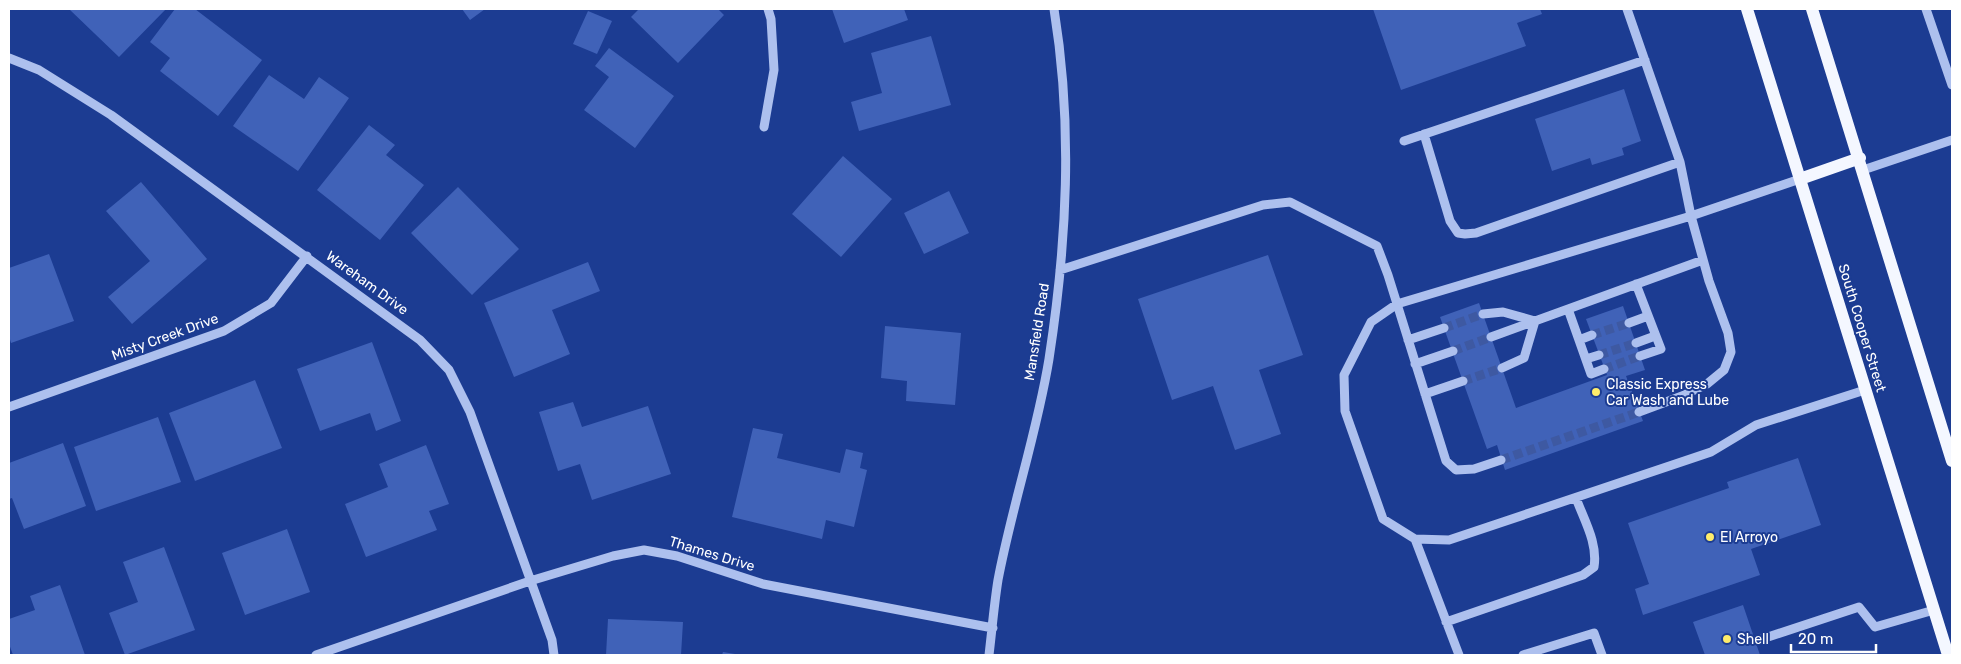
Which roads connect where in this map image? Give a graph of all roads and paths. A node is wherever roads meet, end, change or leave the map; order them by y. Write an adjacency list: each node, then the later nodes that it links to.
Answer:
1 (768, 9): 10 (street)
2 (1054, 9): 20 (street, Mansfield Road)
3 (1627, 9): 8 (street)
4 (1747, 9): 16 (main road, South Cooper Street)
5 (1812, 9): 15 (main road)
6 (1926, 9): 9 (street)
7 (9, 58): 18 (street, Wareham Drive)
8 (1645, 60): 11 (street); 14 (street)
9 (1952, 85)
10 (764, 127)
11 (1424, 134): 13 (street); 14 (street)
12 (1952, 140): 15 (street)
13 (1404, 141)
14 (1680, 162): 17 (street)
15 (1861, 164): 16 (main road); 48 (main road)
16 (1800, 179): 17 (street); 43 (main road, South Cooper Street)
17 (1691, 216): 19 (street); 22 (street)
18 (307, 256): 45 (street, Misty Creek Drive); 51 (street, Wareham Drive)
19 (1703, 260): 21 (street); 46 (street)
20 (1060, 270): 22 (street); 54 (street, Mansfield Road)
21 (1636, 284): 23 (street); 25 (street)
22 (1397, 304): 32 (street); 50 (street)
23 (1568, 309): 26 (street); 33 (street)
24 (1483, 314): 26 (street)
25 (1648, 316): 27 (street); 30 (street)
26 (1535, 321): 31 (street); 40 (street)
27 (1629, 323)
28 (1444, 328): 32 (street)
29 (1592, 335): 33 (street)
30 (1655, 336): 34 (street); 37 (street)
31 (1491, 337)
32 (1408, 340): 39 (street)
33 (1579, 340): 38 (street)
34 (1636, 343)
35 (1453, 351): 39 (street)
36 (1599, 355): 38 (street)
37 (1640, 356)
38 (1586, 359): 41 (street)
39 (1416, 364): 44 (street)
40 (1502, 368)
41 (1604, 369)
42 (1463, 381): 44 (street)
43 (1865, 390): 49 (street); 52 (main road, South Cooper Street)
44 (1425, 394): 47 (street)
45 (9, 407)
46 (1639, 412)
47 (1501, 460)
48 (1952, 461)
49 (1576, 498): 50 (street); 53 (street)
50 (1415, 540): 53 (street)
51 (530, 581): 54 (street, Thames Drive); 56 (street, Thames Drive); 57 (street, Wareham Drive)
52 (1934, 610): 55 (street); 62 (main road, South Cooper Street)
53 (1446, 622): 59 (street)
54 (993, 628): 58 (street, Mansfield Road)
55 (1759, 640)
56 (316, 655)
57 (554, 655)
58 (989, 655)
59 (1459, 655)
60 (1522, 655): 61 (street)
61 (1602, 655)
62 (1948, 655)

